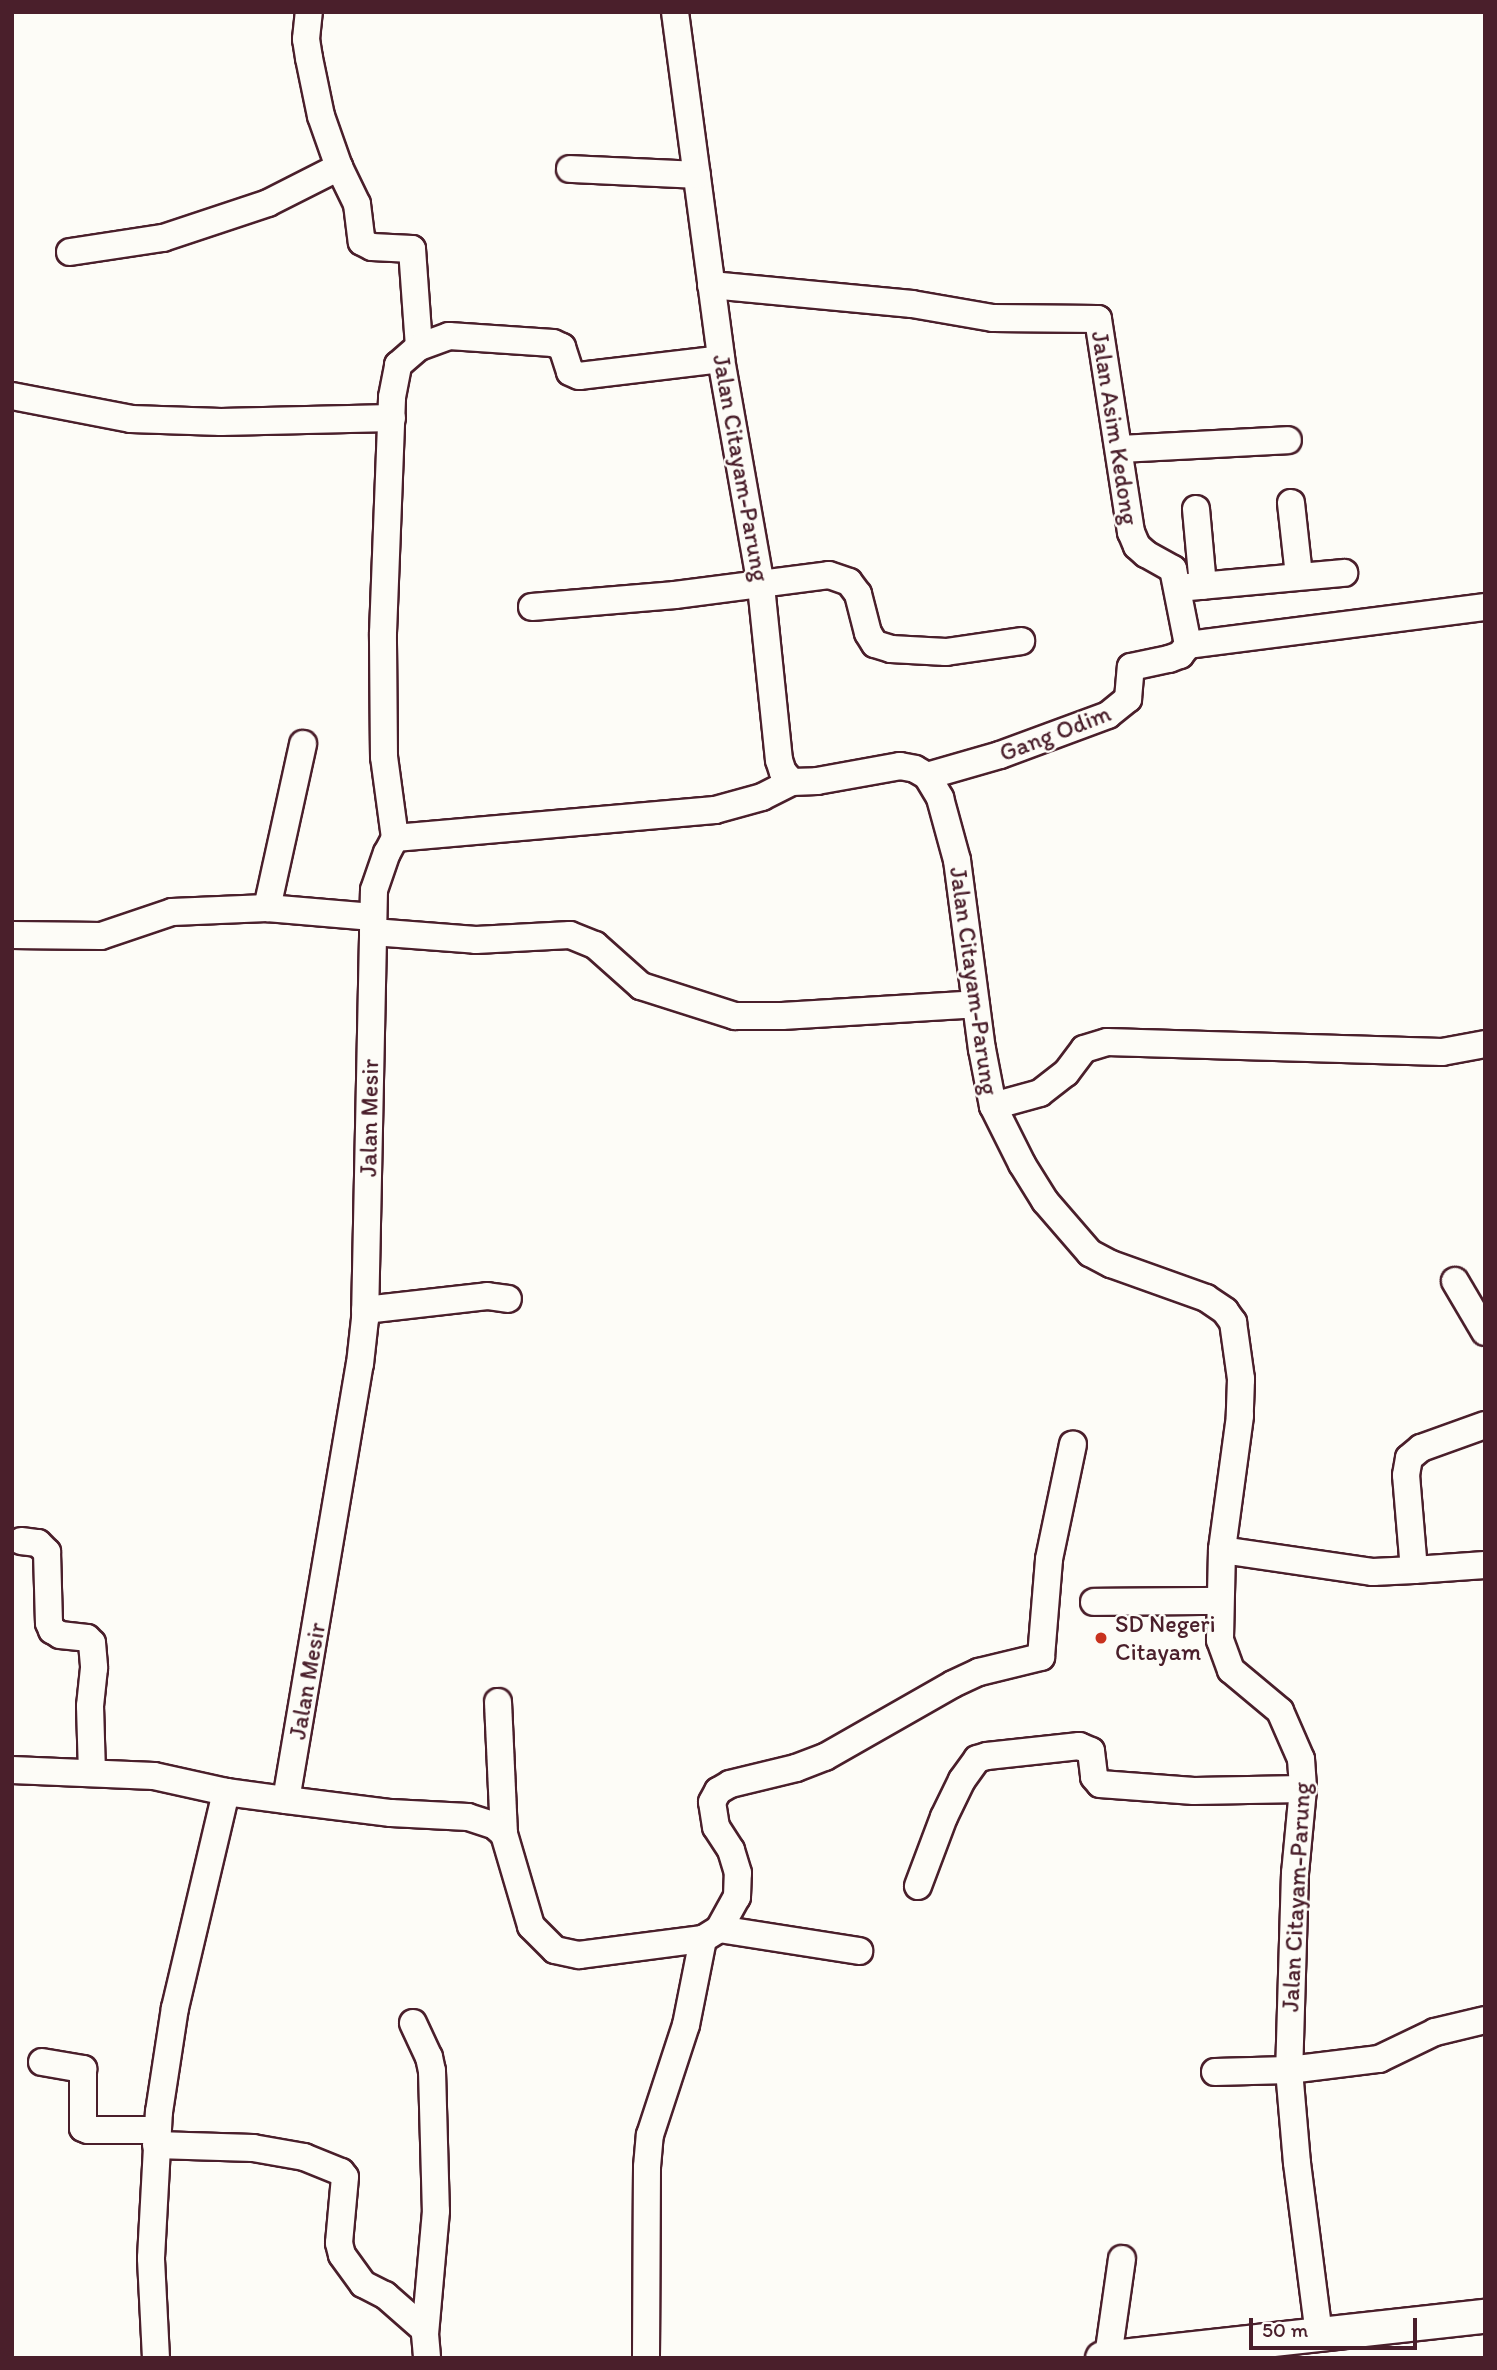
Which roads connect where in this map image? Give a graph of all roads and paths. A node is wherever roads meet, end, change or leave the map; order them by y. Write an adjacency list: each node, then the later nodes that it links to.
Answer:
1 (309, 12): 3 (street)
2 (676, 12): 5 (street, Jalan Citayam-Parung)
3 (339, 167): 6 (street); 8 (street)
4 (570, 169): 5 (street)
5 (697, 175): 7 (street, Jalan Citayam-Parung)
6 (70, 252)
7 (711, 285): 9 (street, Jalan Citayam-Parung); 13 (street, Jalan Asim Kedong)
8 (419, 347): 9 (street); 11 (street)
9 (721, 359): 18 (street, Jalan Citayam-Parung)
10 (12, 396): 11 (street)
11 (392, 418): 27 (street)
12 (1288, 440): 13 (street)
13 (1119, 449): 19 (street, Jalan Asim Kedong)
14 (1291, 503): 17 (street)
15 (1196, 509): 19 (street)
16 (1344, 573): 17 (street)
17 (1299, 576): 19 (street)
18 (761, 586): 20 (street); 22 (street); 26 (street, Jalan Citayam-Parung)
19 (1190, 587): 23 (street, Jalan Asim Kedong)
20 (532, 607)
21 (1485, 607): 23 (street)
22 (1021, 641)
23 (1188, 645): 25 (street, Gang Odim)
24 (303, 744): 28 (street)
25 (927, 776): 26 (street); 31 (street, Jalan Citayam-Parung)
26 (792, 782): 27 (street)
27 (395, 838): 29 (street, Jalan Mesir)
28 (267, 908): 29 (street); 30 (street)
29 (373, 925): 31 (street); 36 (street, Jalan Mesir)
30 (12, 936)
31 (976, 1004): 33 (street, Jalan Citayam-Parung)
32 (1485, 1044): 33 (street)
33 (993, 1106): 41 (street, Jalan Citayam-Parung)
34 (1455, 1282): 37 (street)
35 (508, 1300): 36 (street)
36 (365, 1310): 51 (street, Jalan Mesir)
37 (1485, 1332)
38 (1485, 1425): 43 (street)
39 (1073, 1444): 54 (street)
40 (21, 1541): 48 (street)
41 (1222, 1550): 43 (street); 44 (street, Jalan Citayam-Parung)
42 (1485, 1565): 43 (street)
43 (1414, 1570)
44 (1219, 1601): 45 (street); 49 (street, Jalan Citayam-Parung)
45 (1094, 1602)
46 (498, 1702): 52 (street)
47 (12, 1770): 48 (street)
48 (92, 1773): 50 (street)
49 (1303, 1789): 53 (street); 59 (street, Jalan Citayam-Parung)
50 (226, 1792): 51 (street); 61 (street)
51 (286, 1800): 52 (street)
52 (504, 1834): 54 (street)
53 (918, 1886)
54 (711, 1934): 55 (street); 69 (street)
55 (859, 1951)
56 (1485, 2020): 59 (street)
57 (413, 2023): 64 (street)
58 (42, 2062): 61 (street)
59 (1289, 2070): 60 (street); 65 (street, Jalan Citayam-Parung)
60 (1215, 2071)
61 (157, 2138): 64 (street); 67 (street)
62 (1122, 2259): 66 (street)
63 (1485, 2316): 65 (street)
64 (425, 2330): 68 (street)
65 (1319, 2334): 66 (street)
66 (1108, 2357): 70 (street)
67 (156, 2358)
68 (427, 2358)
69 (646, 2358)
70 (1102, 2358)

